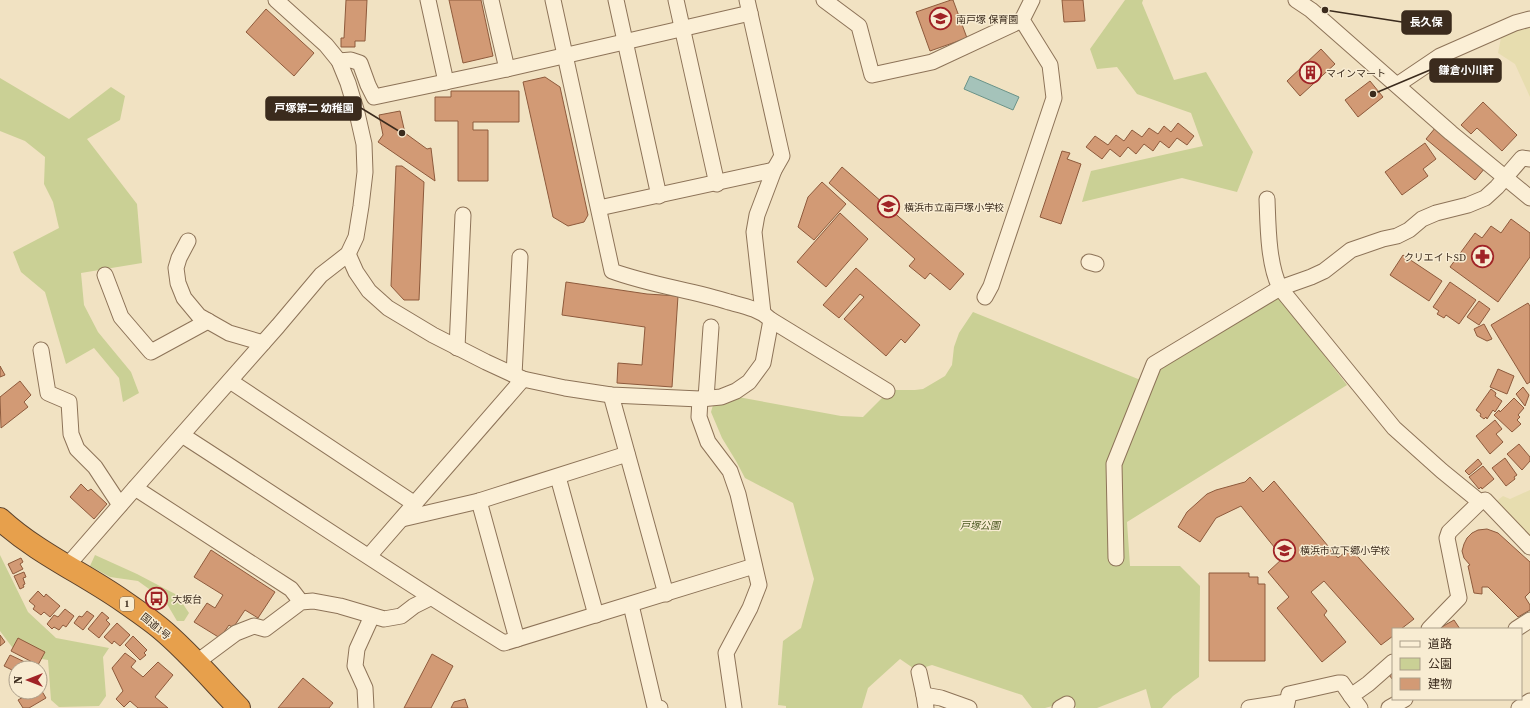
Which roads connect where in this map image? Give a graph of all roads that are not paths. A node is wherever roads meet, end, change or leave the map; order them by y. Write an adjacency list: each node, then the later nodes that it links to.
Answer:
1 (276, 0): 17 (street)
2 (428, 0): 19 (street)
3 (491, 0): 18 (street)
4 (553, 0): 16 (street)
5 (616, 0): 15 (street)
6 (676, 0): 14 (street)
7 (824, 0): 13 (street)
8 (1032, 0): 13 (street)
9 (1296, 0): 10 (street)
10 (1311, 5): 20 (street)
11 (749, 7): 14 (street); 22 (street)
12 (1530, 19): 20 (street)
13 (1022, 20): 35 (street)
14 (682, 30): 15 (street); 24 (street)
15 (625, 43): 16 (street); 25 (street)
16 (566, 56): 18 (street); 28 (street)
17 (339, 61): 19 (street); 31 (street)
18 (508, 69): 19 (street)
19 (446, 82)
20 (1397, 85): 23 (street)
21 (1530, 159): 23 (street)
22 (774, 170): 24 (street); 36 (street)
23 (1505, 177): 26 (street); 34 (street)
24 (717, 184): 25 (street)
25 (659, 196): 28 (street)
26 (1530, 198)
27 (1267, 199): 34 (street)
28 (599, 208): 36 (street)
29 (464, 215): 40 (street)
30 (188, 241): 37 (street)
31 (348, 254): 39 (street); 40 (street)
32 (520, 257): 42 (street)
33 (105, 275): 37 (street)
34 (1280, 288): 52 (street); 59 (street)
35 (985, 297)
36 (767, 316): 44 (street); 46 (street)
37 (208, 321): 39 (street)
38 (711, 327): 46 (street)
39 (263, 343): 43 (street)
40 (457, 348): 42 (street)
41 (41, 350): 54 (street)
42 (518, 377): 45 (street); 53 (street)
43 (230, 381): 47 (street); 53 (street)
44 (887, 391)
45 (611, 396): 46 (street); 48 (street)
46 (703, 399): 61 (street)
47 (182, 434): 50 (street); 58 (street)
48 (627, 454): 49 (street); 62 (street)
49 (558, 477): 51 (street); 66 (street)
50 (134, 488): 54 (street); 64 (street)
51 (480, 501): 56 (street); 71 (street)
52 (1480, 502): 57 (street); 69 (street)
53 (415, 504): 56 (street)
54 (120, 505): 60 (street)
55 (0, 519): 60 (highway, 国道1号 / 1)
56 (402, 519): 58 (street)
57 (1530, 547)
58 (369, 556): 63 (street)
59 (1116, 558)
60 (67, 566): 72 (highway, 国道1号 / 1)
61 (754, 566): 62 (street); 83 (street)
62 (666, 594): 65 (street)
63 (430, 598): 67 (street); 71 (street)
64 (301, 602): 67 (street); 72 (street)
65 (631, 605): 66 (street); 82 (street)
66 (596, 615): 71 (street)
67 (372, 616): 81 (street)
68 (1530, 620): 70 (street)
69 (1430, 628)
70 (1518, 628)
71 (517, 639)
72 (197, 662): 80 (highway, 国道1号 / 1)
73 (1392, 663): 75 (street)
74 (919, 672): 78 (street)
75 (1351, 696): 79 (street); 86 (street)
76 (1402, 700): 87 (street)
77 (1530, 701): 88 (street)
78 (925, 702): 84 (street)
79 (1286, 705): 85 (street)
80 (239, 708)
81 (366, 708)
82 (660, 708)
83 (734, 708)
84 (969, 708)
85 (1249, 708)
86 (1360, 708)
87 (1389, 708)
88 (1519, 708)

